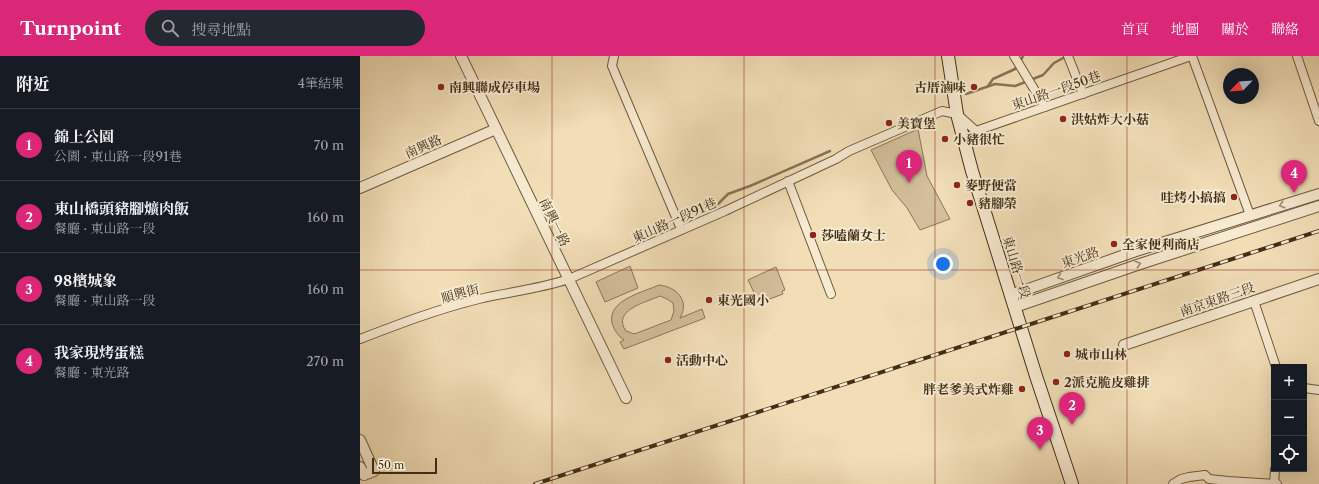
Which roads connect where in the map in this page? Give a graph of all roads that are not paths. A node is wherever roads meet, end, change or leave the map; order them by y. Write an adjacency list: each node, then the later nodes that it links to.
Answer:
1 (461, 56): 12 (street, 南興一路)
2 (614, 56): 18 (street)
3 (948, 56): 10 (main road, 東山路一段)
4 (1014, 56): 9 (street)
5 (1068, 56): 8 (street)
6 (1191, 56): 8 (street, 東山路一段50巷); 17 (street)
7 (1297, 56): 11 (street)
8 (1083, 94): 9 (street, 東山路一段50巷)
9 (1045, 107): 10 (street, 東山路一段50巷)
10 (957, 114): 13 (street, 東山路一段91巷); 22 (main road, 東山路一段)
11 (1319, 121)
12 (496, 129): 14 (street, 南興路); 20 (street, 南興一路)
13 (788, 181): 18 (street, 東山路一段91巷); 21 (street)
14 (360, 188)
15 (1319, 194): 17 (street, 東光路, one-way to 17)
16 (1319, 206): 24 (street, 東光路, one-way to 16)
17 (1250, 215): 22 (street, 東光路, one-way to 22)
18 (681, 229): 20 (street, 東山路一段91巷)
19 (1319, 279): 23 (street, 南京東路三段)
20 (568, 280): 25 (street, 順興街); 30 (street, 南興一路)
21 (831, 294)
22 (1011, 295): 24 (main road, 東山路一段)
23 (1254, 301): 26 (street, 南京東路三段); 27 (street)
24 (1015, 307): 34 (main road, 東山路一段)
25 (360, 339)
26 (1124, 345)
27 (1275, 364)
28 (1307, 388): 29 (street)
29 (1319, 390)
30 (626, 398)
31 (360, 440): 32 (street)
32 (360, 467)
33 (1275, 472): 36 (street)
34 (1072, 484)
35 (1173, 484): 36 (street)
36 (1274, 484): 37 (street)
37 (1277, 484)

